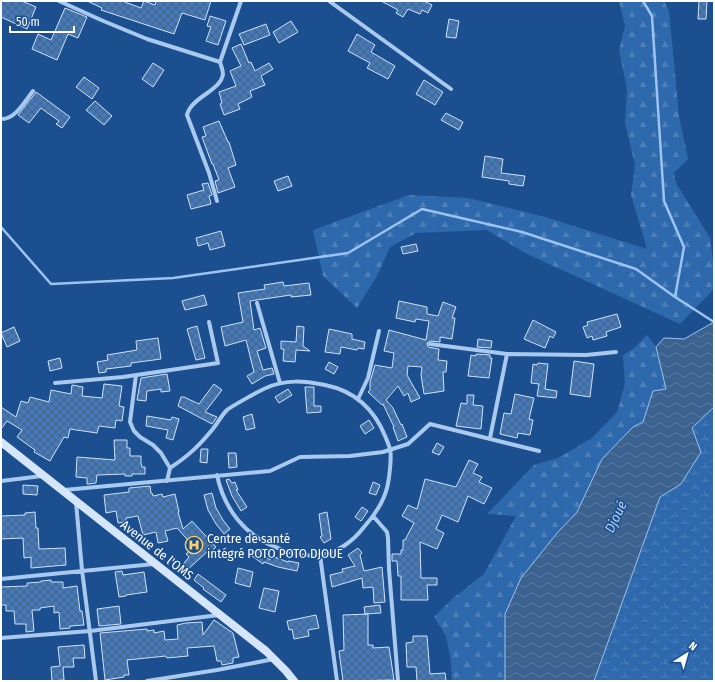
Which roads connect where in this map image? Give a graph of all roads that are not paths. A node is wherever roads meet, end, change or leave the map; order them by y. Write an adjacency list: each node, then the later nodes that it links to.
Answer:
1 (59, 1): 4 (street)
2 (241, 1): 4 (street)
3 (329, 1): 5 (street)
4 (220, 62): 8 (street)
5 (451, 89)
6 (32, 91): 7 (street)
7 (1, 119)
8 (217, 201)
9 (257, 302): 17 (street)
10 (209, 322): 15 (street)
11 (379, 331): 18 (street)
12 (430, 344): 14 (street)
13 (616, 352): 14 (street)
14 (507, 354): 19 (street)
15 (136, 374): 16 (street); 23 (street)
16 (55, 382)
17 (280, 383): 18 (street); 23 (street)
18 (358, 399): 21 (street)
19 (490, 438): 21 (street); 22 (street)
20 (1, 442): 24 (street, Avenue de l'OMS)
21 (390, 450): 25 (street); 30 (street)
22 (539, 451)
23 (170, 468): 27 (street)
24 (44, 476): 26 (street); 28 (street, Avenue de l'OMS)
25 (217, 476): 27 (street); 31 (street)
26 (1, 481)
27 (167, 481): 28 (street)
28 (62, 490): 29 (street, Avenue de l'OMS)
29 (76, 501): 32 (street, Avenue de l'OMS); 33 (street)
30 (373, 516): 31 (street); 43 (street)
31 (320, 555): 42 (street)
32 (155, 564): 33 (street); 35 (street, Avenue de l'OMS)
33 (82, 570): 34 (street); 36 (street)
34 (1, 579)
35 (221, 615): 36 (street); 38 (street, Avenue de l'OMS)
36 (90, 631): 37 (street); 39 (street)
37 (1, 638)
38 (274, 659): 40 (street); 41 (street, Avenue de l'OMS)
39 (96, 681)
40 (147, 681)
41 (294, 681)
42 (337, 681)
43 (398, 681)

